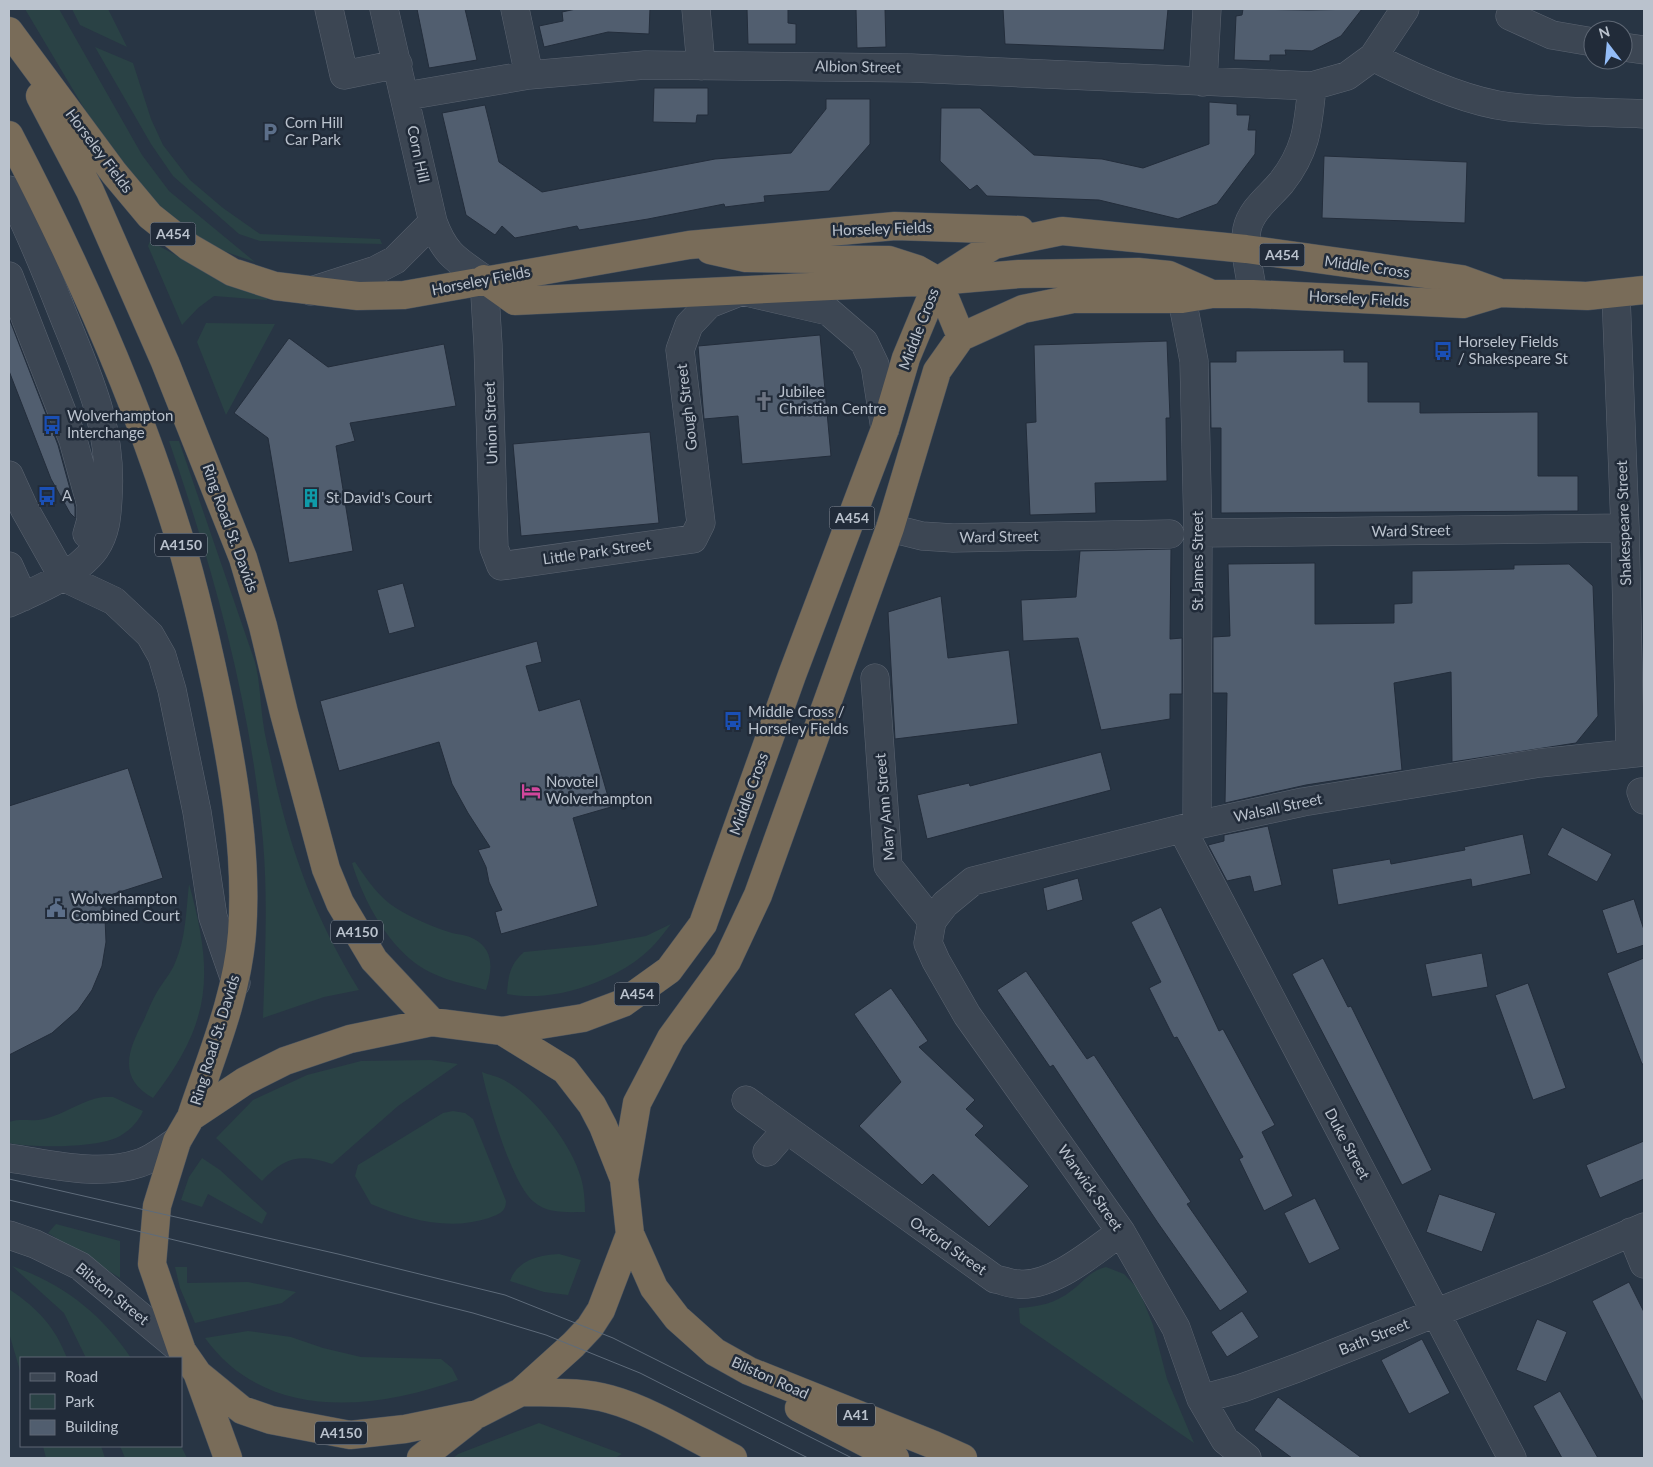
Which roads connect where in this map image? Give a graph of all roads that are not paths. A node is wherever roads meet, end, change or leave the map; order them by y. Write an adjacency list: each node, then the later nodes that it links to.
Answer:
1 (329, 9): 11 (street)
2 (384, 9): 11 (street, Corn Hill)
3 (515, 9): 13 (street)
4 (696, 9): 12 (street)
5 (1207, 9): 14 (street)
6 (1405, 9): 10 (street, Albion Street)
7 (1510, 16): 9 (street)
8 (9, 33): 28 (highway, Horseley Fields / A454); 52 (highway, Ring Road St. Davids / A4150)
9 (1583, 40)
10 (1372, 57): 15 (street, Albion Street); 17 (street)
11 (398, 64): 16 (street, Corn Hill)
12 (701, 66): 13 (street, Albion Street); 14 (street, Albion Street)
13 (529, 75): 16 (street, Albion Street)
14 (1203, 82): 15 (street, Albion Street)
15 (1312, 86): 23 (street)
16 (406, 96): 20 (street, Corn Hill)
17 (1644, 114)
18 (9, 135): 51 (highway, Ring Road St. Davids / A4150)
19 (9, 190): 45 (street)
20 (433, 222): 25 (street, Corn Hill); 28 (street)
21 (1062, 231): 22 (highway, Horseley Fields / A454); 23 (highway, Middle Cross / A454); 26 (highway, Middle Cross / A454)
22 (689, 245): 25 (highway, Horseley Fields / A454); 26 (highway)
23 (1246, 249): 30 (highway, Middle Cross / A454); 32 (street)
24 (9, 276): 45 (street)
25 (484, 279): 28 (highway, Horseley Fields / A454); 29 (highway); 44 (street, Union Street)
26 (938, 281): 29 (highway); 31 (highway); 35 (highway); 36 (highway, Middle Cross / A454)
27 (1644, 290): 33 (highway, Horseley Fields / A454)
28 (310, 291)
29 (742, 291): 36 (street); 42 (street, Gough Street)
30 (1500, 293): 32 (highway, Horseley Fields / A454); 33 (highway, Horseley Fields / A454)
31 (1212, 294): 32 (highway, Horseley Fields / A454); 34 (highway, Horseley Fields / A454)
32 (1253, 294)
33 (1616, 294): 39 (street, Shakespeare Street)
34 (1182, 299): 35 (highway, Horseley Fields / A454); 40 (street, St James Street)
35 (960, 337): 38 (highway, A454)
36 (885, 429): 53 (highway, Middle Cross / A454)
37 (9, 475): 45 (street)
38 (890, 528): 41 (street, Ward Street); 60 (highway, A454)
39 (1625, 528): 40 (street, Ward Street); 48 (street, Shakespeare Street)
40 (1198, 533): 49 (street, St James Street)
41 (1170, 534)
42 (693, 538): 44 (street, Little Park Street)
43 (9, 566): 46 (street)
44 (501, 566)
45 (63, 577): 46 (street); 51 (street)
46 (16, 600)
47 (875, 678): 50 (street, Mary Ann Street)
48 (1637, 752): 49 (street, Walsall Street)
49 (1190, 827): 50 (street, Walsall Street); 66 (street, Duke Street)
50 (932, 921): 62 (street, Warwick Street)
51 (236, 983): 55 (highway, Ring Road St. Davids / A4150)
52 (432, 1022): 53 (highway, A4150); 55 (highway, A4150)
53 (502, 1031): 60 (highway, A4150)
54 (746, 1100): 56 (street, Oxford Street)
55 (191, 1117): 57 (highway, A4150)
56 (786, 1130): 58 (street); 62 (street, Oxford Street)
57 (177, 1141): 59 (street); 67 (highway, A4150)
58 (767, 1152)
59 (9, 1158)
60 (624, 1179): 63 (highway, A4150)
61 (1638, 1230): 65 (street); 66 (street, Bath Street)
62 (1121, 1232): 71 (street, Warwick Street)
63 (630, 1234): 68 (highway, Bilston Road / A41); 70 (highway, A4150)
64 (9, 1235): 67 (street, Bilston Street)
65 (1644, 1264)
66 (1435, 1312): 71 (street, Bath Street); 79 (street, Duke Street)
67 (182, 1351): 69 (highway, A4150)
68 (749, 1371): 76 (highway); 77 (highway, Bilston Road / A41)
69 (198, 1374): 72 (highway, A4150); 73 (highway, A4150)
70 (521, 1392): 72 (highway, A4150); 75 (highway)
71 (1201, 1399): 78 (street, Warwick Street)
72 (478, 1414): 74 (highway, A4150)
73 (228, 1458)
74 (421, 1458)
75 (733, 1458)
76 (895, 1458)
77 (962, 1458)
78 (1247, 1458)
79 (1512, 1458)

